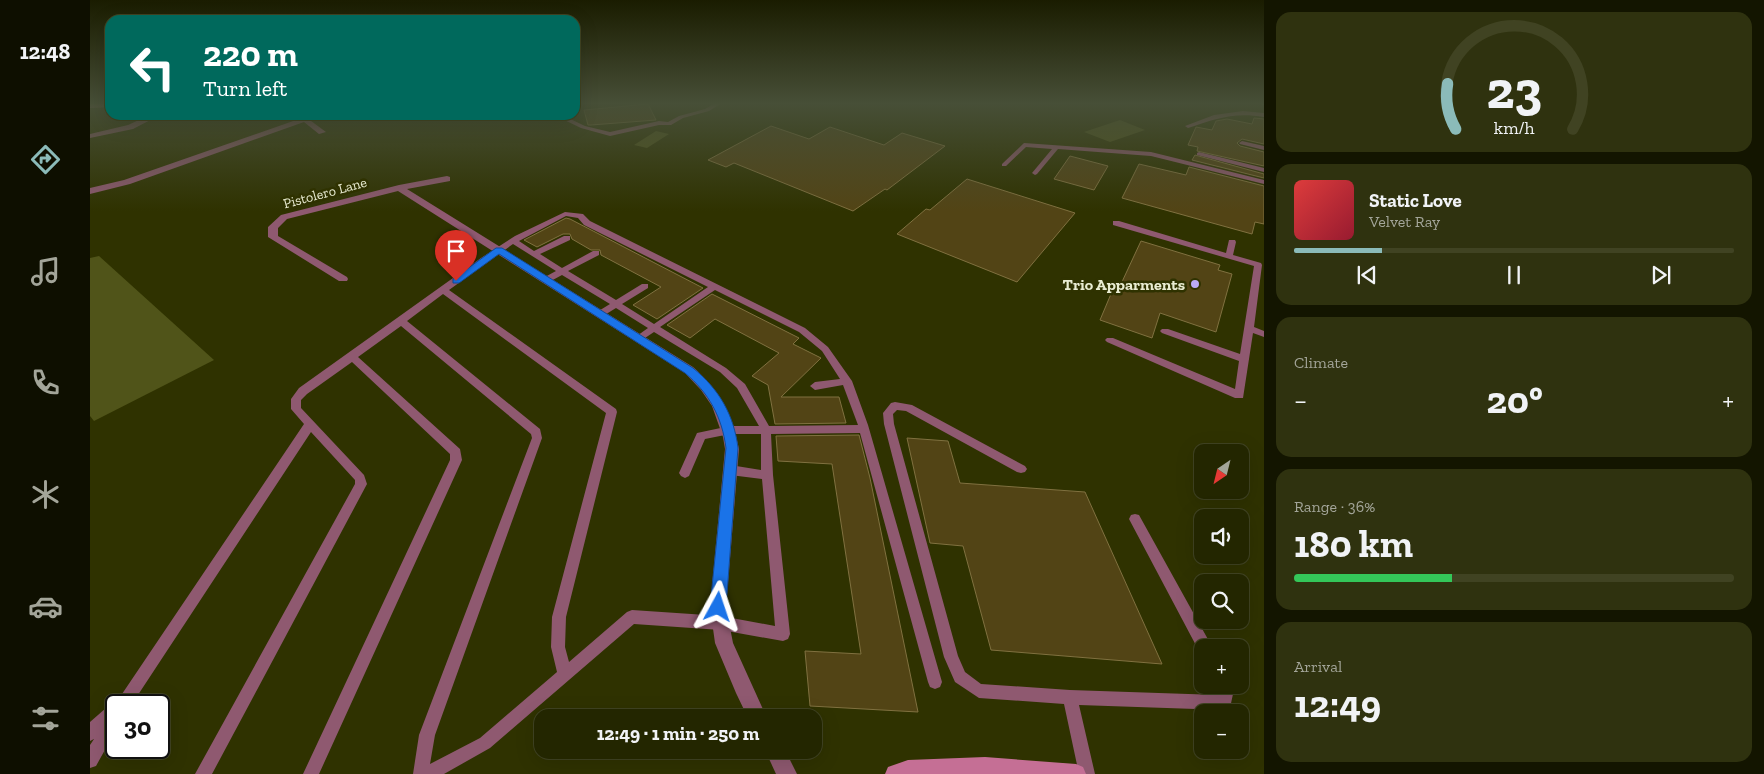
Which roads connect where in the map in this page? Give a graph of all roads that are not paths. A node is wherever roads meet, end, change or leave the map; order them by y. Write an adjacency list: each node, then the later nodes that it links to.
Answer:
1 (241, 139): 12 (street)
2 (1242, 143): 4 (lane)
3 (1057, 147): 6 (lane); 8 (lane); 10 (lane)
4 (1264, 148)
5 (1199, 154): 7 (lane)
6 (1004, 165)
7 (1264, 170)
8 (1035, 174)
9 (447, 180): 11 (street, Pistolero Lane)
10 (1264, 182)
11 (399, 188): 17 (street); 22 (street, Pistolero Lane)
12 (90, 190)
13 (1116, 223): 20 (lane)
14 (567, 238): 19 (lane)
15 (513, 241): 17 (lane); 19 (lane); 25 (lane)
16 (1232, 242): 20 (lane)
17 (499, 250): 23 (street); 26 (lane)
18 (596, 253): 21 (lane)
19 (534, 254): 21 (lane)
20 (1229, 256): 31 (lane)
21 (562, 272): 23 (lane); 27 (lane)
22 (343, 279)
23 (546, 280): 28 (street)
24 (645, 286): 27 (lane)
25 (713, 287): 30 (lane); 40 (lane)
26 (444, 290): 29 (lane); 53 (lane)
27 (616, 304): 28 (lane); 30 (lane)
28 (600, 314): 34 (street)
29 (401, 321): 36 (lane); 67 (lane)
30 (654, 328): 34 (lane); 37 (lane)
31 (1248, 328): 33 (lane); 38 (lane)
32 (1166, 331): 38 (lane)
33 (1264, 334)
34 (639, 338): 39 (street)
35 (1110, 340): 38 (lane)
36 (352, 357): 42 (lane); 66 (lane)
37 (705, 359): 39 (lane); 45 (lane)
38 (1244, 359)
39 (689, 370): 44 (street)
40 (847, 381): 41 (lane); 43 (lane)
41 (815, 386)
42 (310, 424): 55 (lane); 65 (lane)
43 (863, 429): 45 (lane); 54 (lane)
44 (730, 430): 45 (lane); 47 (street); 48 (lane)
45 (766, 430): 49 (lane)
46 (1021, 468): 57 (lane)
47 (730, 470): 49 (lane); 51 (street)
48 (684, 473)
49 (767, 476): 51 (lane)
50 (1135, 519): 52 (lane)
51 (721, 623): 53 (lane); 58 (street)
52 (1201, 639)
53 (565, 675): 68 (lane)
54 (935, 682)
55 (128, 694)
56 (1226, 694): 57 (lane)
57 (1070, 697): 72 (lane)
58 (753, 709)
59 (105, 719): 60 (lane)
60 (90, 733)
61 (105, 735): 63 (lane)
62 (780, 759): 69 (street)
63 (90, 760)
64 (1000, 771): 70 (street); 71 (street)
65 (203, 774)
66 (311, 774)
67 (421, 774)
68 (428, 774)
69 (787, 774)
70 (895, 774)
71 (1076, 774)
72 (1087, 774)

